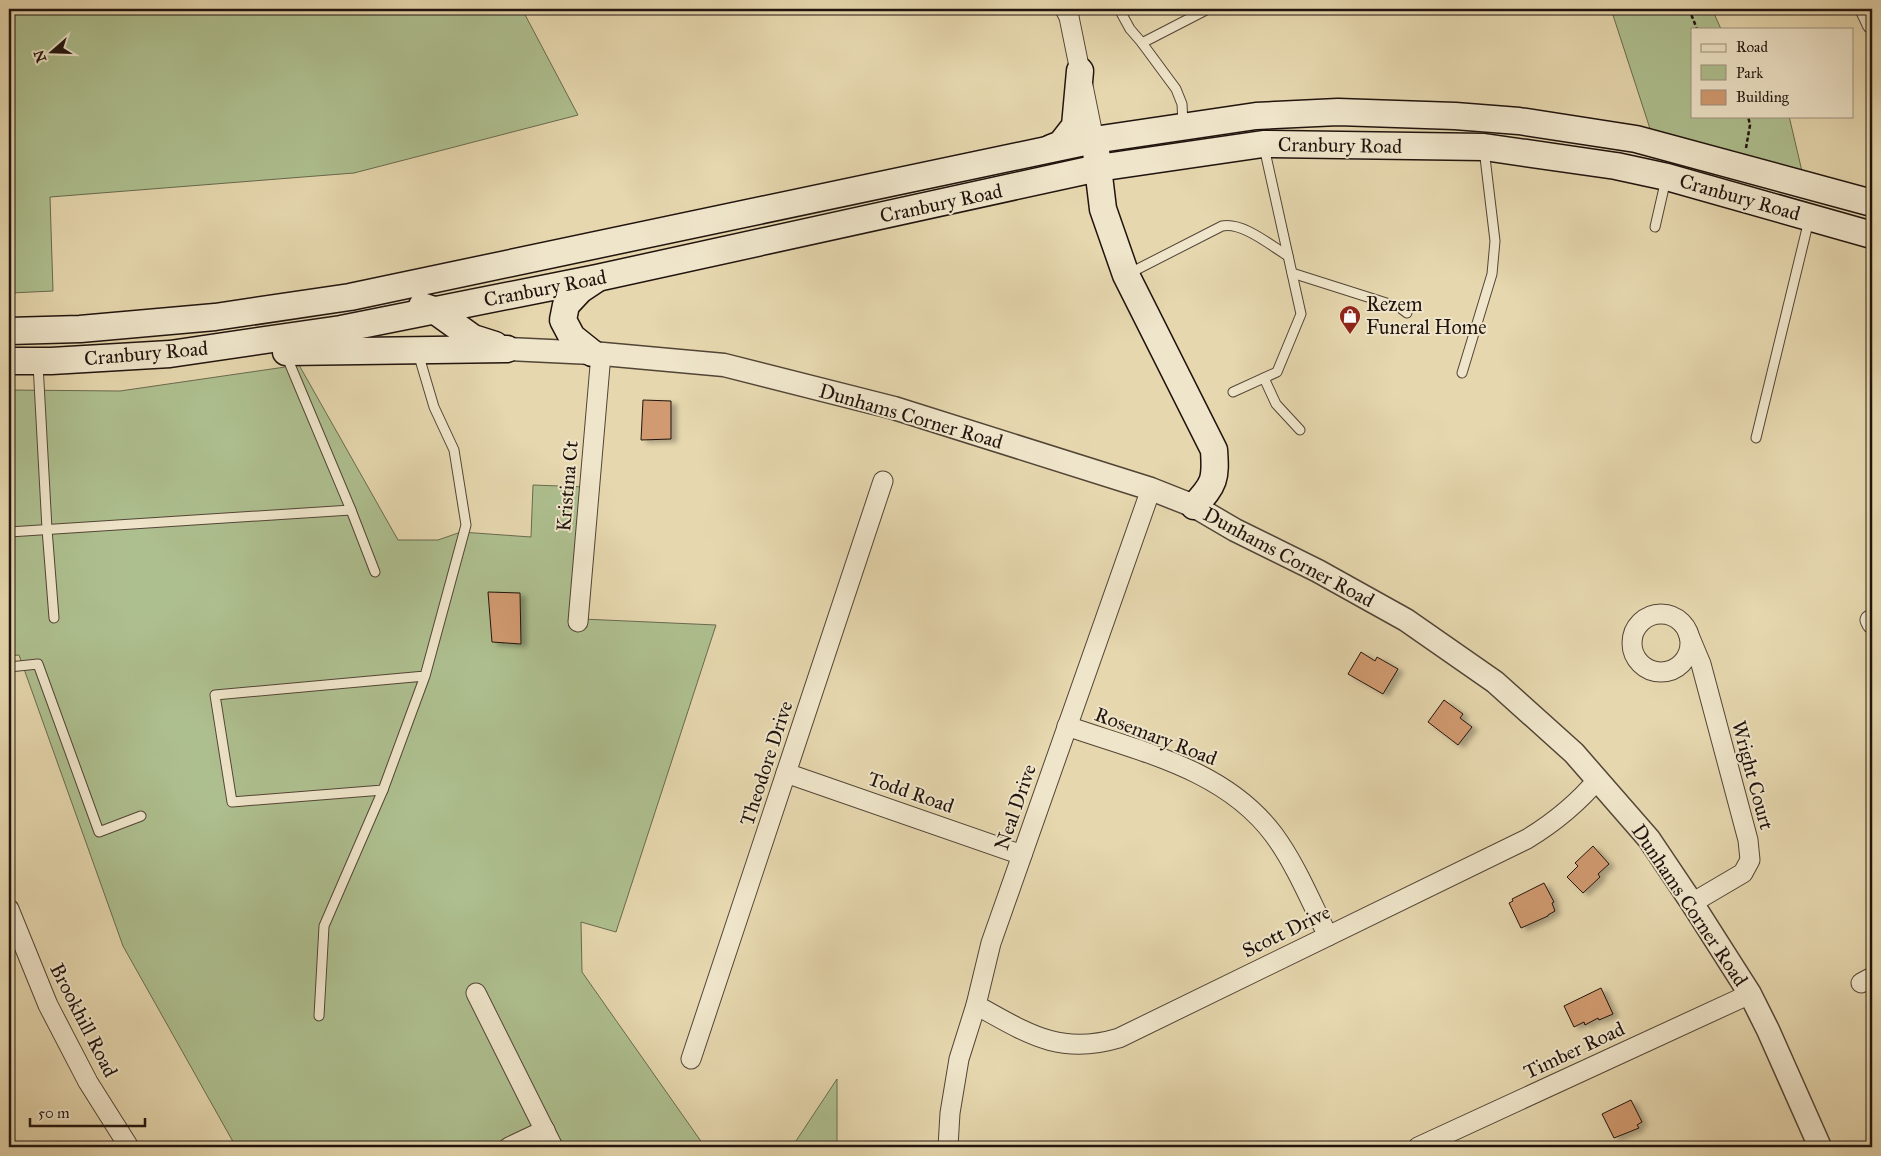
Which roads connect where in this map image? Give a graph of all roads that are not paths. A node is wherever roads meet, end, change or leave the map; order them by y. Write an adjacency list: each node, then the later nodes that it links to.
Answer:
1 (1065, 9): 7 (street)
2 (1119, 9): 6 (lane)
3 (1208, 9): 6 (lane)
4 (1864, 9): 5 (street)
5 (1872, 24)
6 (1143, 44): 8 (lane)
7 (1080, 71): 9 (street); 12 (main road)
8 (1184, 126): 9 (main road, Cranbury Road); 15 (main road, Cranbury Road)
9 (1094, 140): 12 (main road, Cranbury Road); 13 (main road)
10 (1263, 144): 11 (main road, Cranbury Road); 13 (main road, Cranbury Road); 19 (lane)
11 (1484, 147): 14 (main road, Cranbury Road); 34 (lane)
12 (1047, 150): 20 (main road, Cranbury Road)
13 (1098, 168): 20 (main road, Cranbury Road); 22 (main road)
14 (1667, 176): 16 (main road, Cranbury Road); 17 (lane)
15 (1872, 203)
16 (1809, 217): 18 (main road, Cranbury Road); 38 (lane)
17 (1654, 227)
18 (1872, 235)
19 (1288, 256): 21 (lane); 22 (lane)
20 (593, 262): 23 (main road, Cranbury Road); 24 (main road, Cranbury Road); 31 (main road)
21 (1292, 273): 25 (lane); 35 (lane)
22 (1126, 275): 41 (main road)
23 (350, 297): 24 (main road); 26 (main road, Cranbury Road)
24 (434, 310): 28 (main road); 30 (main road, Cranbury Road)
25 (1407, 313)
26 (9, 330)
27 (417, 350): 28 (main road); 29 (main road); 50 (lane)
28 (507, 350): 31 (street, Dunhams Corner Road)
29 (284, 352): 30 (main road); 42 (lane)
30 (170, 354): 33 (main road, Cranbury Road)
31 (596, 354): 40 (street, Dunhams Corner Road); 47 (street, Kristina Ct)
32 (9, 361): 33 (main road, Cranbury Road)
33 (38, 361): 43 (lane)
34 (1462, 373)
35 (1264, 378): 36 (lane); 37 (lane)
36 (1233, 392)
37 (1300, 430)
38 (1756, 438)
39 (883, 481): 52 (street, Theodore Drive)
40 (1151, 489): 41 (street, Dunhams Corner Road); 51 (street, Neal Drive)
41 (1194, 506): 53 (street, Dunhams Corner Road)
42 (352, 510): 43 (lane); 45 (lane)
43 (47, 529): 44 (lane); 46 (lane)
44 (9, 532)
45 (374, 572)
46 (54, 618)
47 (578, 622)
48 (1688, 633): 57 (street, Wright Court)
49 (9, 668): 55 (lane)
50 (425, 676): 54 (lane); 54 (lane)
51 (1067, 726): 56 (street, Neal Drive); 59 (street, Rosemary Road)
52 (786, 773): 56 (street, Todd Road); 64 (street, Theodore Drive)
53 (1598, 780): 57 (street, Dunhams Corner Road); 59 (street, Scott Drive)
54 (382, 790): 63 (lane)
55 (141, 816)
56 (1022, 855): 62 (street, Neal Drive)
57 (1692, 903): 61 (street, Dunhams Corner Road)
58 (10, 916): 66 (street, Brookhill Road)
59 (1328, 936): 62 (street, Scott Drive)
60 (476, 993): 65 (street)
61 (1750, 994): 70 (street, Timber Road); 71 (street, Dunhams Corner Road)
62 (976, 1005): 69 (street, Neal Drive)
63 (318, 1016)
64 (690, 1059)
65 (544, 1130): 67 (street); 68 (street)
66 (129, 1147)
67 (509, 1147)
68 (553, 1147)
69 (948, 1147)
70 (1418, 1147)
71 (1820, 1147)

